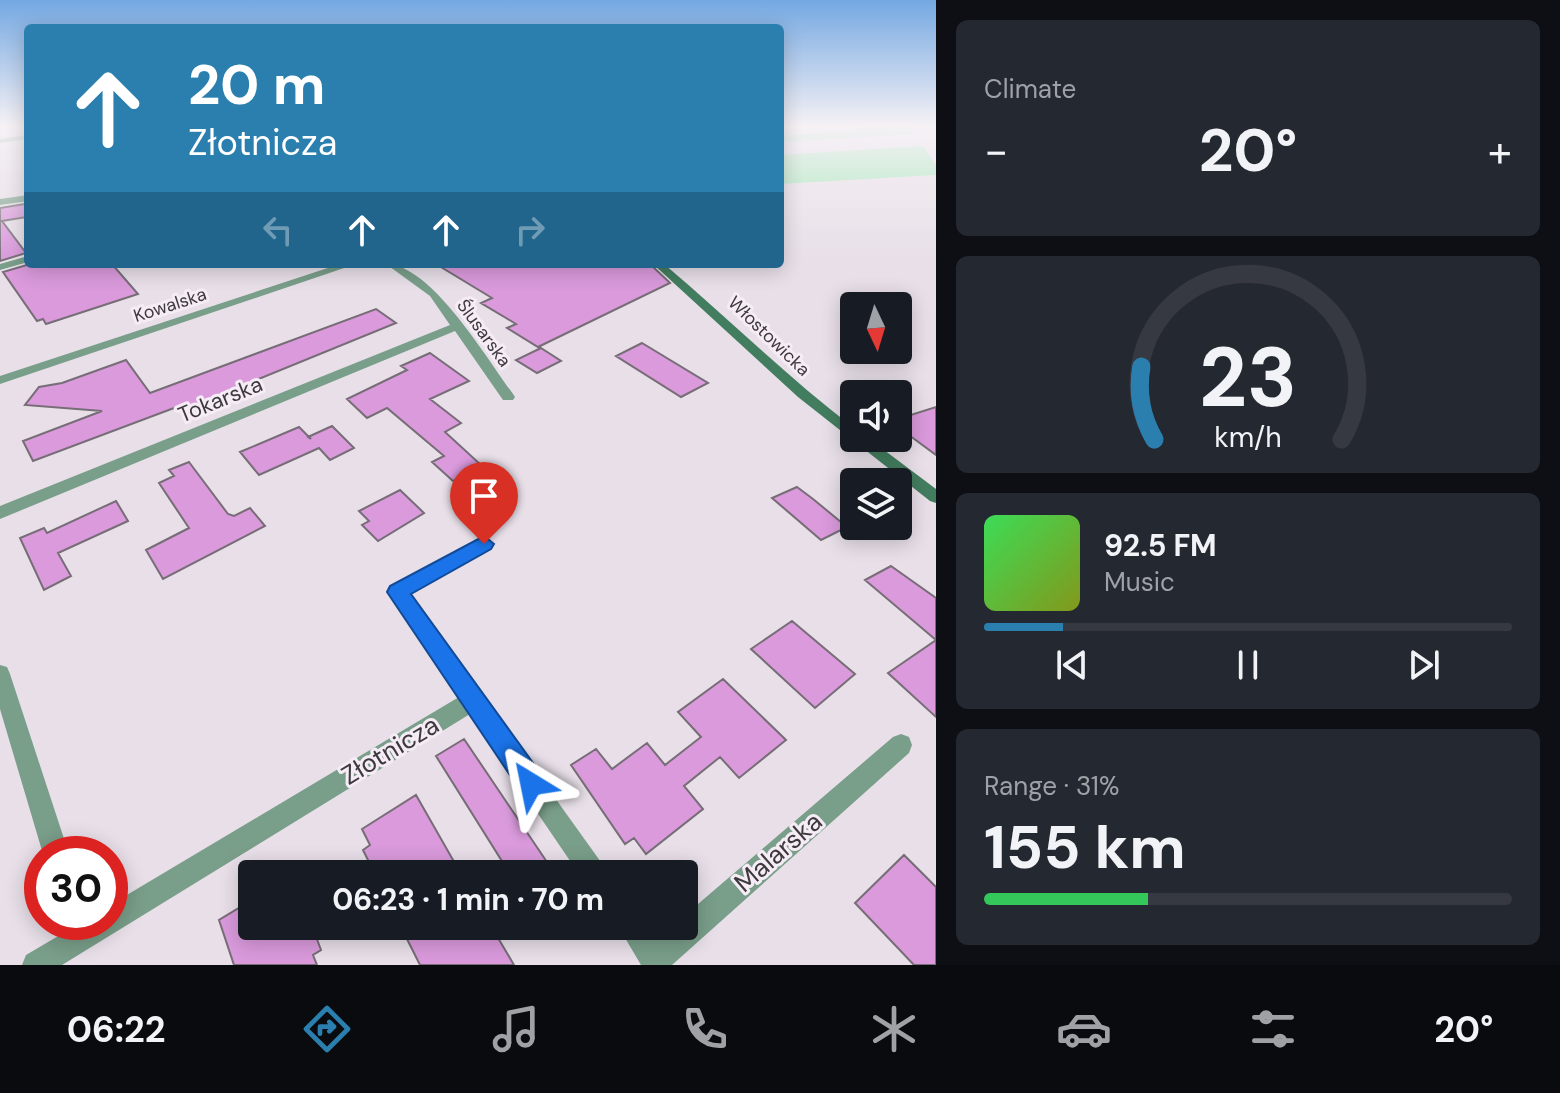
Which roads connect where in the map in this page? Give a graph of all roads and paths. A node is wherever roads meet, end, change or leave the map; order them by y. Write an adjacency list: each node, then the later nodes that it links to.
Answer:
1 (24, 199): 2 (street)
2 (0, 202)
3 (24, 260): 4 (street)
4 (0, 267)
5 (339, 268): 9 (street, Kowalska)
6 (397, 268): 8 (street, Ślusarska)
7 (663, 268): 11 (main road, Włostowicka)
8 (457, 326): 10 (street, Ślusarska); 14 (street, Tokarska)
9 (0, 380)
10 (508, 397)
11 (840, 425)
12 (876, 452): 13 (main road, Włostowicka)
13 (936, 497)
14 (0, 513)
15 (484, 544): 17 (street)
16 (0, 674): 19 (street)
17 (473, 700): 20 (street); 21 (street, Złotnicza)
18 (901, 745): 24 (street, Malarska)
19 (50, 836)
20 (584, 860)
21 (128, 909)
22 (67, 940): 25 (street, Złotnicza)
23 (641, 940): 24 (street)
24 (656, 962)
25 (36, 965)

